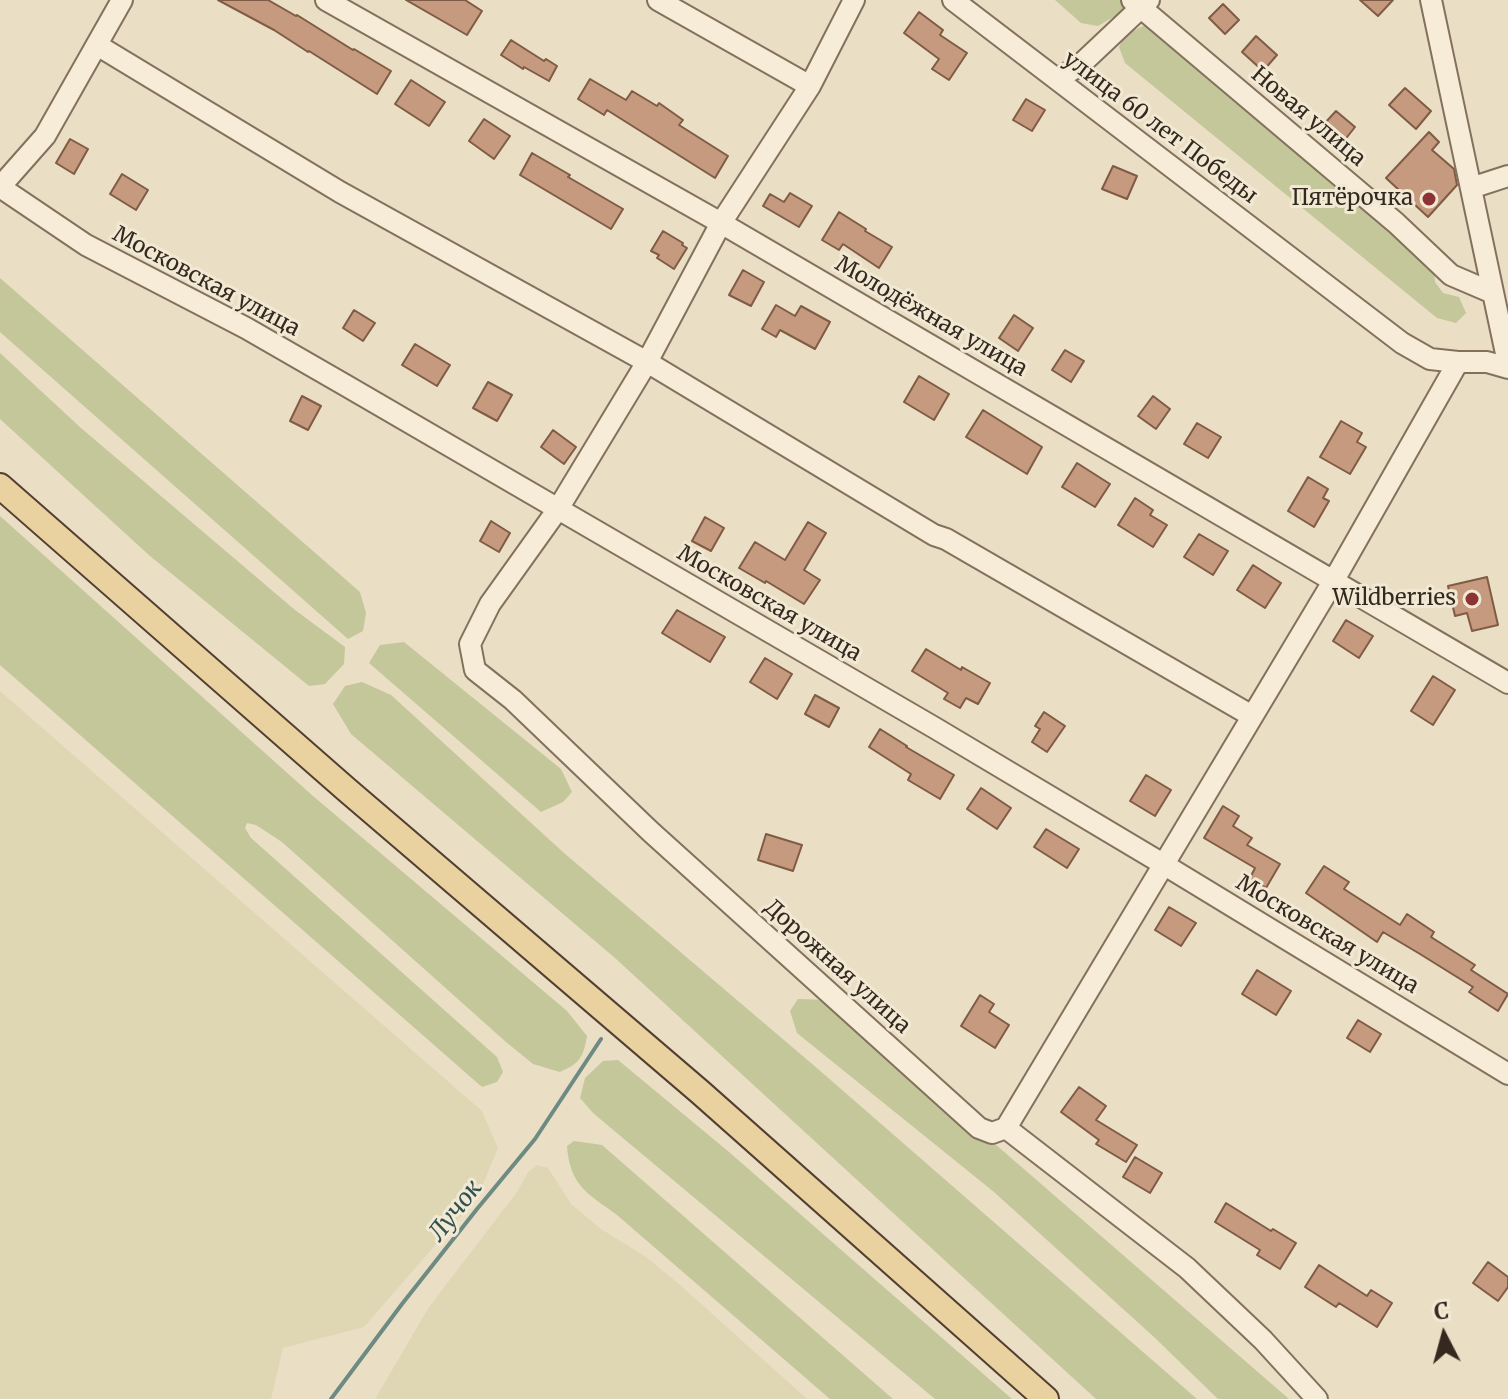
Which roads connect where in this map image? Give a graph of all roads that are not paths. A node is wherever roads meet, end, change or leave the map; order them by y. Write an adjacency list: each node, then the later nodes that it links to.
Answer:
1 (122, 0): 8 (street)
2 (326, 0): 14 (street, Молодёжная улица)
3 (658, 0): 10 (street)
4 (854, 0): 10 (street, Дорожная улица)
5 (953, 0): 9 (street, улица 60 лет Победы)
6 (1431, 0): 13 (street)
7 (1140, 2): 9 (street); 15 (street, Новая улица)
8 (97, 45): 12 (street); 16 (street)
9 (1057, 79): 17 (street, улица 60 лет Победы)
10 (810, 86): 14 (street, Дорожная улица)
11 (1508, 176): 13 (street)
12 (0, 187): 20 (street, Московская улица)
13 (1471, 188): 15 (street)
14 (721, 223): 16 (street, Дорожная улица); 21 (street, Молодёжная улица)
15 (1493, 293): 18 (street)
16 (647, 362): 20 (street, Дорожная улица); 23 (street)
17 (1458, 362): 18 (street, улица 60 лет Победы); 21 (street)
18 (1508, 366)
19 (0, 486): 27 (main road)
20 (558, 509): 24 (street, Московская улица); 26 (street, Дорожная улица)
21 (1334, 580): 22 (street, Молодёжная улица); 23 (street)
22 (1508, 683)
23 (1252, 716): 24 (street)
24 (1163, 864): 25 (street, Московская улица); 26 (street)
25 (1508, 1074)
26 (1006, 1128): 28 (street, Дорожная улица)
27 (1046, 1399)
28 (1317, 1399)

